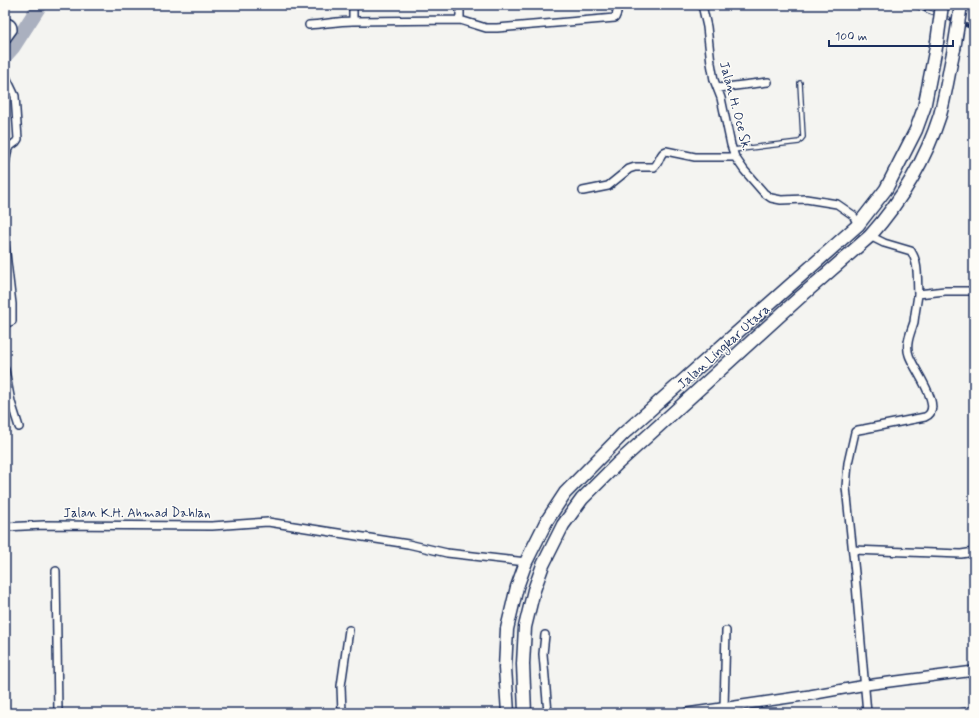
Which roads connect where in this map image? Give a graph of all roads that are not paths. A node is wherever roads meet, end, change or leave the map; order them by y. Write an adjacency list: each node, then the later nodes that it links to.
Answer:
1 (353, 5): 9 (street)
2 (460, 5): 7 (street)
3 (615, 5): 7 (street)
4 (702, 5): 15 (street, Jalan H. Oce Sk.)
5 (942, 5): 16 (main road, Jalan Lingkar Utara, bridge)
6 (961, 5): 17 (main road, Jalan Lingkar Utara, bridge)
7 (460, 20): 9 (street)
8 (5, 21): 11 (street)
9 (353, 21): 10 (street)
10 (309, 25)
11 (5, 41)
12 (5, 75): 19 (street)
13 (768, 82): 15 (street)
14 (800, 83): 18 (lane)
15 (718, 88): 18 (street, Jalan H. Oce Sk.)
16 (916, 130): 17 (main road); 21 (main road, Jalan Lingkar Utara)
17 (931, 138): 22 (main road, Jalan Lingkar Utara)
18 (734, 153): 20 (street); 21 (street, Jalan H. Oce Sk.)
19 (5, 164)
20 (583, 191)
21 (858, 226): 24 (main road, Jalan Lingkar Utara)
22 (870, 236): 26 (street); 27 (main road, Jalan Lingkar Utara)
23 (5, 245): 28 (street)
24 (787, 287): 27 (main road); 31 (main road, Jalan Lingkar Utara)
25 (974, 291): 26 (street)
26 (918, 294): 34 (street)
27 (798, 299): 32 (main road, Jalan Lingkar Utara)
28 (5, 324)
29 (5, 370): 30 (street)
30 (20, 427)
31 (604, 452): 32 (main road); 36 (main road, Jalan Lingkar Utara)
32 (617, 464): 42 (main road, Jalan Lingkar Utara)
33 (5, 527): 36 (street, Jalan K.H. Ahmad Dahlan)
34 (853, 550): 35 (street); 44 (street)
35 (974, 552)
36 (526, 562): 40 (main road, Jalan Lingkar Utara)
37 (56, 571): 46 (street)
38 (349, 630): 47 (street)
39 (726, 631): 45 (street)
40 (507, 635): 42 (main road); 48 (main road, Jalan Lingkar Utara)
41 (545, 635): 50 (street)
42 (524, 636): 49 (main road, Jalan Lingkar Utara)
43 (974, 671): 44 (street)
44 (866, 685): 45 (street); 52 (street)
45 (724, 708): 51 (street)
46 (58, 713)
47 (342, 713)
48 (508, 713)
49 (525, 713)
50 (548, 713)
51 (687, 713)
52 (867, 713)

